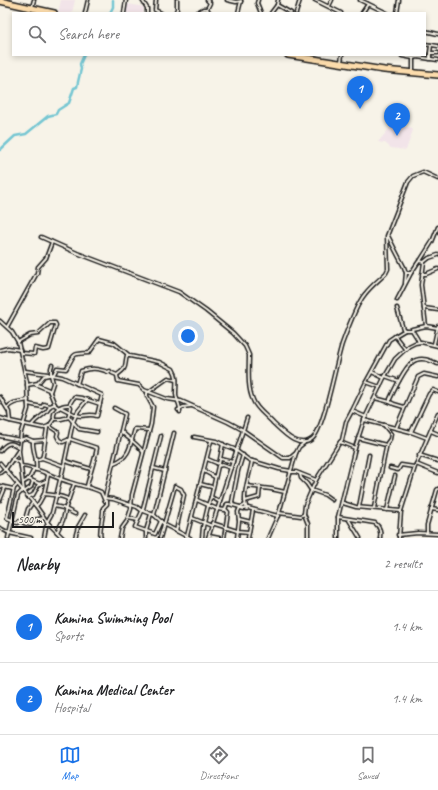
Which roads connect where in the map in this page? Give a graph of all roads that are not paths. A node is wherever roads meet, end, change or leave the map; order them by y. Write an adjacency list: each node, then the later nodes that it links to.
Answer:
1 (34, 0): 22 (street)
2 (88, 0): 25 (street)
3 (126, 0): 26 (street)
4 (142, 0): 27 (street)
5 (156, 0): 28 (street)
6 (177, 0): 29 (street)
7 (212, 0): 18 (street)
8 (227, 0): 9 (street)
9 (241, 0): 32 (street)
10 (258, 0): 33 (street)
11 (278, 0): 20 (street)
12 (300, 0): 36 (street)
13 (315, 0): 21 (street)
14 (332, 0): 21 (street)
15 (360, 0): 19 (street)
16 (399, 0): 40 (street)
17 (0, 1): 22 (highway)
18 (208, 1): 23 (street)
19 (367, 2): 38 (street); 39 (street)
20 (277, 4): 34 (street); 35 (street)
21 (329, 7): 37 (street)
22 (32, 8): 24 (highway)
23 (207, 9): 30 (street); 31 (street)
24 (50, 12)
25 (85, 12)
26 (124, 12)
27 (147, 12)
28 (157, 12)
29 (176, 12)
30 (198, 12)
31 (209, 12)
32 (238, 12)
33 (261, 12)
34 (272, 12)
35 (289, 12)
36 (296, 12)
37 (339, 12)
38 (362, 12)
39 (384, 12)
40 (397, 12)
41 (426, 31): 42 (street)
42 (438, 34)
43 (426, 44): 44 (street)
44 (431, 45): 45 (street); 46 (street)
45 (438, 46)
46 (430, 52): 47 (street); 52 (street)
47 (438, 53)
48 (295, 56): 54 (highway)
49 (342, 56): 54 (street)
50 (402, 56): 51 (street)
51 (413, 58): 52 (street); 55 (street)
52 (430, 59): 53 (street)
53 (438, 60)
54 (341, 63): 55 (highway)
55 (413, 73): 56 (highway)
56 (438, 76)
57 (438, 178): 59 (street)
58 (438, 227): 63 (street)
59 (387, 236): 66 (street); 164 (street)
60 (41, 237): 61 (street)
61 (52, 242): 76 (street); 161 (street)
62 (438, 255): 64 (street)
63 (419, 261): 64 (street); 67 (street)
64 (424, 262): 68 (street)
65 (438, 269): 68 (street)
66 (406, 273): 67 (street); 69 (street)
67 (411, 274): 69 (street)
68 (422, 274): 72 (street)
69 (405, 283): 70 (street)
70 (397, 300)
71 (397, 308): 78 (street)
72 (424, 308): 73 (street); 75 (street)
73 (438, 310)
74 (0, 322): 76 (street)
75 (426, 326): 77 (street); 79 (street)
76 (7, 327): 81 (street)
77 (438, 327): 83 (street)
78 (404, 330): 79 (street); 80 (street)
79 (412, 330): 82 (street)
80 (395, 336): 85 (street); 93 (street)
81 (18, 342): 87 (street); 87 (street)
82 (419, 342): 83 (street); 85 (street)
83 (434, 344): 84 (street)
84 (438, 346)
85 (405, 349): 97 (street)
86 (0, 350): 87 (street)
87 (21, 352): 91 (street)
88 (130, 356): 95 (street); 96 (street); 99 (street)
89 (438, 364): 100 (street)
90 (52, 365): 95 (street)
91 (25, 371): 95 (street); 104 (street)
92 (110, 371): 103 (street)
93 (372, 372): 97 (street); 101 (street)
94 (112, 373): 96 (street)
95 (51, 375): 102 (street); 103 (street); 107 (street)
96 (117, 375): 106 (street)
97 (384, 377): 100 (street); 105 (street)
98 (438, 377): 123 (street)
99 (177, 380): 106 (street); 114 (street)
100 (399, 381): 115 (street)
101 (366, 382): 105 (street); 127 (street)
102 (35, 384): 104 (street); 107 (street)
103 (77, 384): 119 (street)
104 (27, 385): 112 (street)
105 (380, 387): 110 (street)
106 (149, 391): 114 (street); 145 (street)
107 (50, 392): 118 (street)
108 (438, 392): 149 (street)
109 (0, 397): 111 (street)
110 (375, 398): 115 (street); 132 (street)
111 (3, 400): 116 (street); 124 (street)
112 (28, 400): 117 (street); 124 (street)
113 (86, 400): 119 (street); 120 (street); 130 (street)
114 (178, 400): 122 (street); 122 (street)
115 (390, 402): 123 (street)
116 (0, 404)
117 (28, 404): 121 (street); 139 (street)
118 (55, 404): 121 (street); 125 (street)
119 (100, 404): 130 (street)
120 (69, 405): 125 (street); 128 (street)
121 (50, 406): 140 (street)
122 (192, 406): 146 (street)
123 (404, 407): 143 (street)
124 (7, 408): 137 (street)
125 (60, 408): 128 (street); 135 (street)
126 (114, 408): 144 (street)
127 (352, 411): 132 (street); 165 (street)
128 (69, 412): 130 (street); 131 (street)
129 (438, 413): 147 (street)
130 (76, 415): 138 (street)
131 (68, 417): 135 (street); 138 (street)
132 (366, 417): 136 (street)
133 (0, 418): 137 (street)
134 (247, 418): 146 (street)
135 (54, 419): 142 (street)
136 (364, 420): 141 (street); 155 (street)
137 (10, 421): 139 (street)
138 (73, 422): 148 (street); 157 (street)
139 (24, 424): 140 (street); 158 (street)
140 (32, 425): 142 (street)
141 (384, 425): 143 (street); 167 (street)
142 (48, 427): 157 (street); 159 (street)
143 (396, 428): 149 (street)
144 (121, 430): 160 (street); 192 (street)
145 (149, 430): 160 (street); 174 (street)
146 (243, 430): 173 (street); 181 (street)
147 (431, 431): 151 (street); 156 (street)
148 (97, 432)
149 (411, 432): 156 (street)
150 (174, 433): 204 (street)
151 (438, 434)
152 (0, 436): 158 (street)
153 (161, 436): 198 (street)
154 (194, 437): 163 (street)
155 (358, 438): 167 (street); 170 (street)
156 (427, 438): 178 (street)
157 (70, 439): 186 (street); 203 (street)
158 (20, 440): 162 (street); 168 (street)
159 (44, 440): 162 (street); 180 (street)
160 (132, 440): 174 (street); 192 (street)
161 (296, 440): 164 (street); 169 (street)
162 (33, 441): 184 (street)
163 (211, 441): 166 (street); 182 (street)
164 (304, 442): 169 (street)
165 (340, 442): 170 (street); 215 (street)
166 (224, 444): 173 (street); 183 (street)
167 (387, 446): 255 (street)
168 (19, 447): 171 (street); 172 (street)
169 (298, 447): 175 (street)
170 (355, 448): 246 (street)
171 (0, 451)
172 (18, 451): 179 (street); 191 (street)
173 (236, 451): 176 (street); 189 (street)
174 (143, 452): 248 (street)
175 (296, 453): 181 (street); 185 (street)
176 (243, 455): 187 (street); 247 (street)
177 (369, 455): 253 (street)
178 (419, 455): 188 (street); 194 (street)
179 (12, 458): 191 (street); 201 (street)
180 (42, 458): 184 (street); 196 (street)
181 (290, 458): 185 (street)
182 (207, 459): 193 (street); 205 (street)
183 (221, 459): 189 (street); 193 (street)
184 (36, 460): 202 (street)
185 (293, 460): 206 (street)
186 (65, 461): 196 (street); 203 (street)
187 (252, 461): 206 (street); 225 (street)
188 (438, 461)
189 (233, 462): 199 (street)
190 (0, 463): 201 (street)
191 (20, 463): 195 (street)
192 (114, 463): 238 (street)
193 (219, 464): 199 (street); 212 (street)
194 (416, 464): 197 (street); 208 (street)
195 (20, 466): 202 (street); 218 (street)
196 (64, 466): 213 (street)
197 (415, 467): 200 (street); 265 (street)
198 (153, 468): 204 (street); 260 (street)
199 (231, 468): 245 (street)
200 (390, 468)
201 (5, 469): 207 (street); 222 (street)
202 (35, 469): 210 (street); 214 (street)
203 (91, 469): 224 (street)
204 (165, 471): 269 (street)
205 (204, 471): 212 (street); 221 (street)
206 (290, 472): 209 (street); 233 (street)
207 (0, 473)
208 (438, 473)
209 (300, 474): 215 (street); 231 (street)
210 (48, 475): 213 (street); 217 (street)
211 (395, 476): 263 (street)
212 (215, 477): 226 (street)
213 (61, 479): 220 (street); 235 (street)
214 (28, 480): 216 (street); 218 (street)
215 (316, 480): 231 (street)
216 (33, 481): 219 (street); 232 (street)
217 (46, 481): 219 (street); 234 (street)
218 (24, 482): 232 (street)
219 (40, 484): 237 (street)
220 (74, 484): 224 (street); 240 (street)
221 (200, 484): 226 (street); 241 (street)
222 (17, 485): 228 (street); 232 (street)
223 (0, 486): 227 (street)
224 (87, 486): 238 (street)
225 (247, 486): 229 (street); 243 (street)
226 (212, 487): 236 (street)
227 (4, 488): 228 (street); 239 (street)
228 (14, 488): 278 (street)
229 (260, 488): 233 (street); 243 (street)
230 (438, 489): 259 (street)
231 (311, 490): 242 (street); 270 (street)
232 (24, 491): 237 (street); 278 (street)
233 (286, 492): 267 (street)
234 (44, 494): 235 (street); 250 (street)
235 (56, 496): 240 (street); 251 (street)
236 (211, 497): 245 (street); 252 (street)
237 (28, 498): 244 (street)
238 (104, 498): 248 (street); 304 (street)
239 (0, 500)
240 (69, 500): 256 (street)
241 (196, 500): 252 (street); 274 (street)
242 (332, 500)
243 (245, 501): 249 (street)
244 (32, 502): 250 (street); 282 (street)
245 (220, 502): 257 (street)
246 (342, 503): 253 (street); 271 (street)
247 (234, 504): 254 (street); 261 (street)
248 (131, 505): 260 (street); 273 (street)
249 (246, 505): 254 (street); 258 (street)
250 (36, 506): 272 (street)
251 (54, 506): 256 (street); 279 (street)
252 (208, 506): 257 (street); 283 (street)
253 (359, 507): 255 (street)
254 (240, 508): 258 (street); 275 (street)
255 (374, 508): 263 (street)
256 (66, 509): 266 (street); 291 (street)
257 (217, 509): 261 (street); 284 (street)
258 (247, 509): 262 (street)
259 (431, 509): 264 (street); 294 (street)
260 (143, 510): 269 (street); 276 (street)
261 (226, 510): 286 (street)
262 (253, 510): 267 (street); 281 (street)
263 (387, 510): 265 (street)
264 (438, 510)
265 (401, 511): 297 (street)
266 (75, 514)
267 (279, 514): 270 (street); 314 (street)
268 (85, 515): 303 (street)
269 (153, 515): 280 (street); 288 (street)
270 (304, 515): 315 (street)
271 (338, 517): 277 (street); 316 (street)
272 (44, 518): 279 (street); 282 (street)
273 (128, 518): 276 (street); 305 (street)
274 (192, 518): 283 (street); 296 (street)
275 (239, 519): 281 (street); 290 (street)
276 (138, 520): 288 (street)
277 (349, 520): 317 (street); 318 (street)
278 (12, 521): 282 (street); 293 (street)
279 (48, 522): 291 (street); 301 (street)
280 (161, 522): 285 (street); 288 (street)
281 (251, 522): 292 (street)
282 (24, 523)
283 (204, 523): 284 (street); 309 (street)
284 (212, 524): 286 (street); 298 (street)
285 (165, 525): 289 (street); 289 (street); 307 (street)
286 (225, 527): 290 (street); 311 (street)
287 (0, 528): 293 (street)
288 (146, 531): 306 (street)
289 (176, 531): 296 (street)
290 (237, 531): 292 (street); 312 (street)
291 (57, 532): 302 (street)
292 (249, 532): 313 (street)
293 (10, 533): 299 (street); 300 (street)
294 (426, 533): 295 (street); 297 (street)
295 (438, 534)
296 (187, 536): 308 (street)
297 (399, 536)
298 (209, 537): 310 (street)
299 (8, 538)
300 (31, 538)
301 (44, 538)
302 (63, 538)
303 (75, 538)
304 (101, 538)
305 (120, 538)
306 (146, 538)
307 (160, 538)
308 (190, 538)
309 (202, 538)
310 (220, 538)
311 (224, 538)
312 (237, 538)
313 (248, 538)
314 (268, 538)
315 (308, 538)
316 (338, 538)
317 (360, 538)
318 (380, 538)

